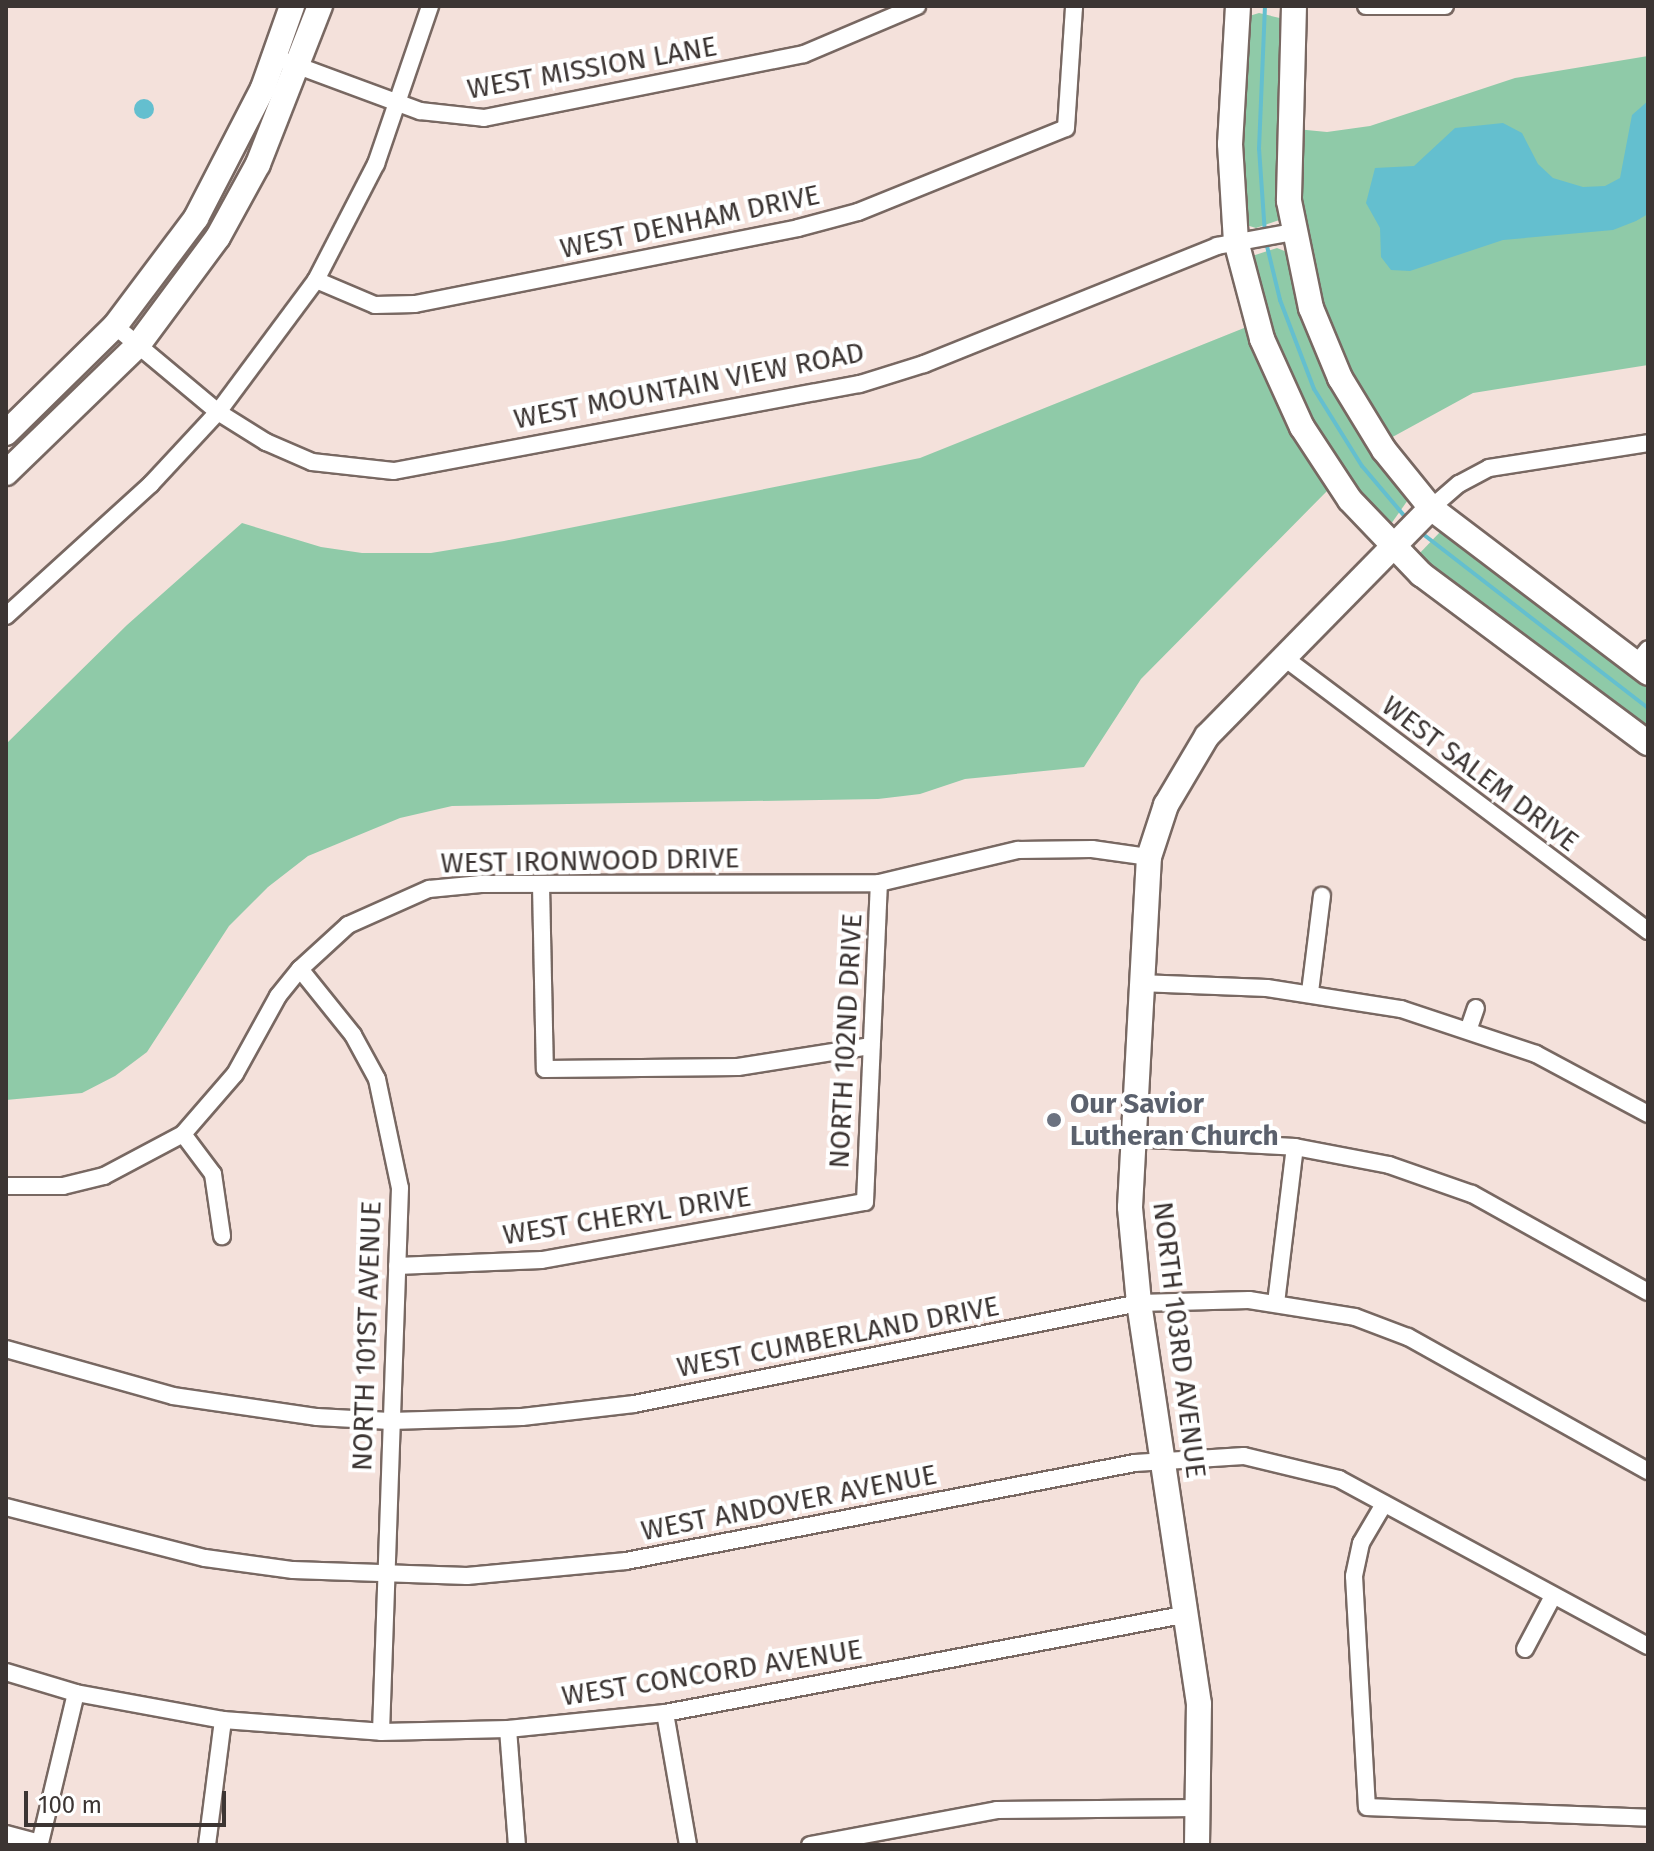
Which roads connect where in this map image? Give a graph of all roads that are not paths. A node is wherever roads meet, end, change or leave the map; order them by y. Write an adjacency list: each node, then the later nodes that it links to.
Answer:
1 (292, 6): 10 (street)
2 (320, 6): 11 (street)
3 (430, 6): 12 (street)
4 (917, 6): 12 (street, WEST MISSION LANE)
5 (1074, 6): 15 (street, WEST DENHAM DRIVE)
6 (1238, 6): 14 (street)
7 (1294, 6): 13 (street)
8 (1366, 6): 9 (street)
9 (1445, 6)
10 (274, 57): 11 (street, WEST MISSION LANE); 16 (street)
11 (300, 67): 12 (street, WEST MISSION LANE); 17 (street)
12 (398, 104): 15 (street)
13 (1293, 232): 14 (street, WEST MOUNTAIN VIEW ROAD); 22 (street)
14 (1236, 241): 18 (street, WEST MOUNTAIN VIEW ROAD); 23 (street)
15 (316, 280): 18 (street)
16 (115, 326): 17 (street, WEST MOUNTAIN VIEW ROAD); 19 (street)
17 (138, 345): 18 (street, WEST MOUNTAIN VIEW ROAD); 21 (street)
18 (218, 412): 24 (street)
19 (6, 433)
20 (1648, 443): 22 (street)
21 (6, 473)
22 (1431, 508): 23 (street, NORTH 103RD AVENUE); 26 (street)
23 (1392, 548): 25 (street, NORTH 103RD AVENUE); 27 (street)
24 (6, 616)
25 (1282, 656): 28 (street, NORTH 103RD AVENUE); 32 (street, WEST SALEM DRIVE)
26 (1644, 662)
27 (1648, 743)
28 (1149, 857): 29 (street, WEST IRONWOOD DRIVE); 34 (street, NORTH 103RD AVENUE)
29 (879, 883): 30 (street, WEST IRONWOOD DRIVE); 38 (street, NORTH 102ND DRIVE)
30 (541, 885): 33 (street, WEST IRONWOOD DRIVE); 38 (street)
31 (1322, 896): 35 (street)
32 (1648, 931)
33 (300, 969): 40 (street, WEST IRONWOOD DRIVE); 46 (street, NORTH 101ST AVENUE)
34 (1139, 983): 35 (street); 41 (street, NORTH 103RD AVENUE)
35 (1310, 992): 37 (street)
36 (1476, 1008): 37 (street)
37 (1469, 1028): 39 (street)
38 (871, 1046): 44 (street, NORTH 102ND DRIVE)
39 (1648, 1114)
40 (183, 1134): 43 (street, WEST IRONWOOD DRIVE); 45 (street)
41 (1131, 1138): 42 (street); 48 (street, NORTH 103RD AVENUE)
42 (1295, 1147): 47 (street); 49 (street)
43 (6, 1186)
44 (865, 1202): 46 (street, WEST CHERYL DRIVE)
45 (222, 1236)
46 (397, 1266): 51 (street, NORTH 101ST AVENUE)
47 (1648, 1292)
48 (1139, 1303): 49 (street, WEST CUMBERLAND DRIVE); 51 (street, WEST CUMBERLAND DRIVE); 52 (street, NORTH 103RD AVENUE)
49 (1276, 1303): 53 (street, WEST CUMBERLAND DRIVE)
50 (6, 1349): 51 (street, WEST CUMBERLAND DRIVE)
51 (390, 1421): 56 (street, NORTH 101ST AVENUE)
52 (1163, 1459): 54 (street, WEST ANDOVER AVENUE); 56 (street, WEST ANDOVER AVENUE); 58 (street, NORTH 103RD AVENUE)
53 (1648, 1471)
54 (1384, 1504): 57 (street, WEST ANDOVER AVENUE); 68 (street)
55 (6, 1507): 56 (street, WEST ANDOVER AVENUE)
56 (384, 1575): 66 (street, NORTH 101ST AVENUE)
57 (1552, 1598): 59 (street, WEST ANDOVER AVENUE); 60 (street)
58 (1188, 1614): 63 (street, WEST CONCORD AVENUE); 67 (street, NORTH 103RD AVENUE)
59 (1648, 1646)
60 (1525, 1649)
61 (6, 1672): 62 (street, WEST CONCORD AVENUE)
62 (76, 1693): 64 (street, WEST CONCORD AVENUE); 69 (street)
63 (665, 1713): 65 (street, WEST CONCORD AVENUE); 72 (street)
64 (223, 1720): 66 (street, WEST CONCORD AVENUE); 70 (street)
65 (508, 1729): 66 (street, WEST CONCORD AVENUE); 71 (street)
66 (381, 1732)
67 (1198, 1808): 73 (street); 74 (street, NORTH 103RD AVENUE)
68 (1648, 1818)
69 (6, 1834)
70 (207, 1845)
71 (517, 1845)
72 (688, 1845)
73 (810, 1845)
74 (1197, 1845)

